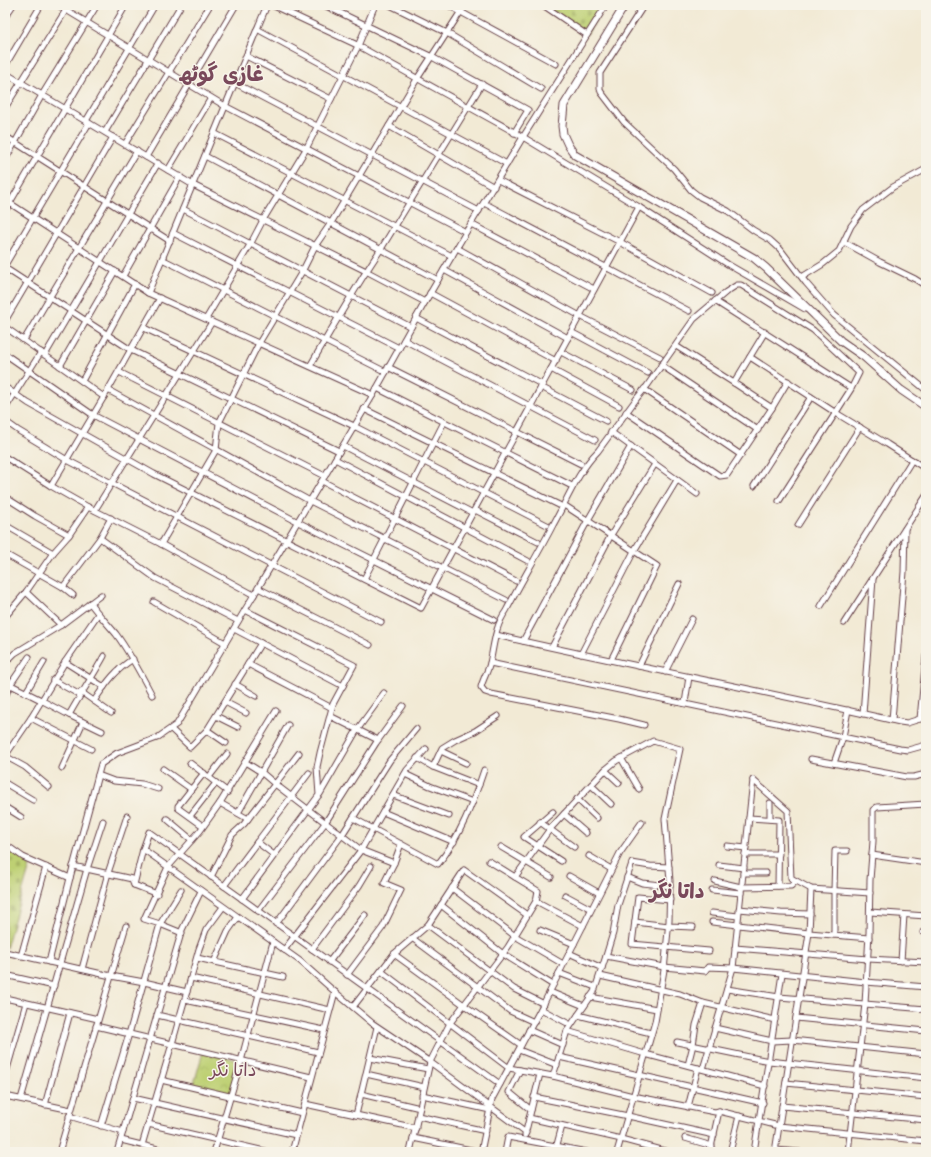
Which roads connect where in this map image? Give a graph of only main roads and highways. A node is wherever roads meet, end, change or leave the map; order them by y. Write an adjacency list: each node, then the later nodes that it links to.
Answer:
1 (5, 1150): 2 (main road)
2 (14, 1152)

